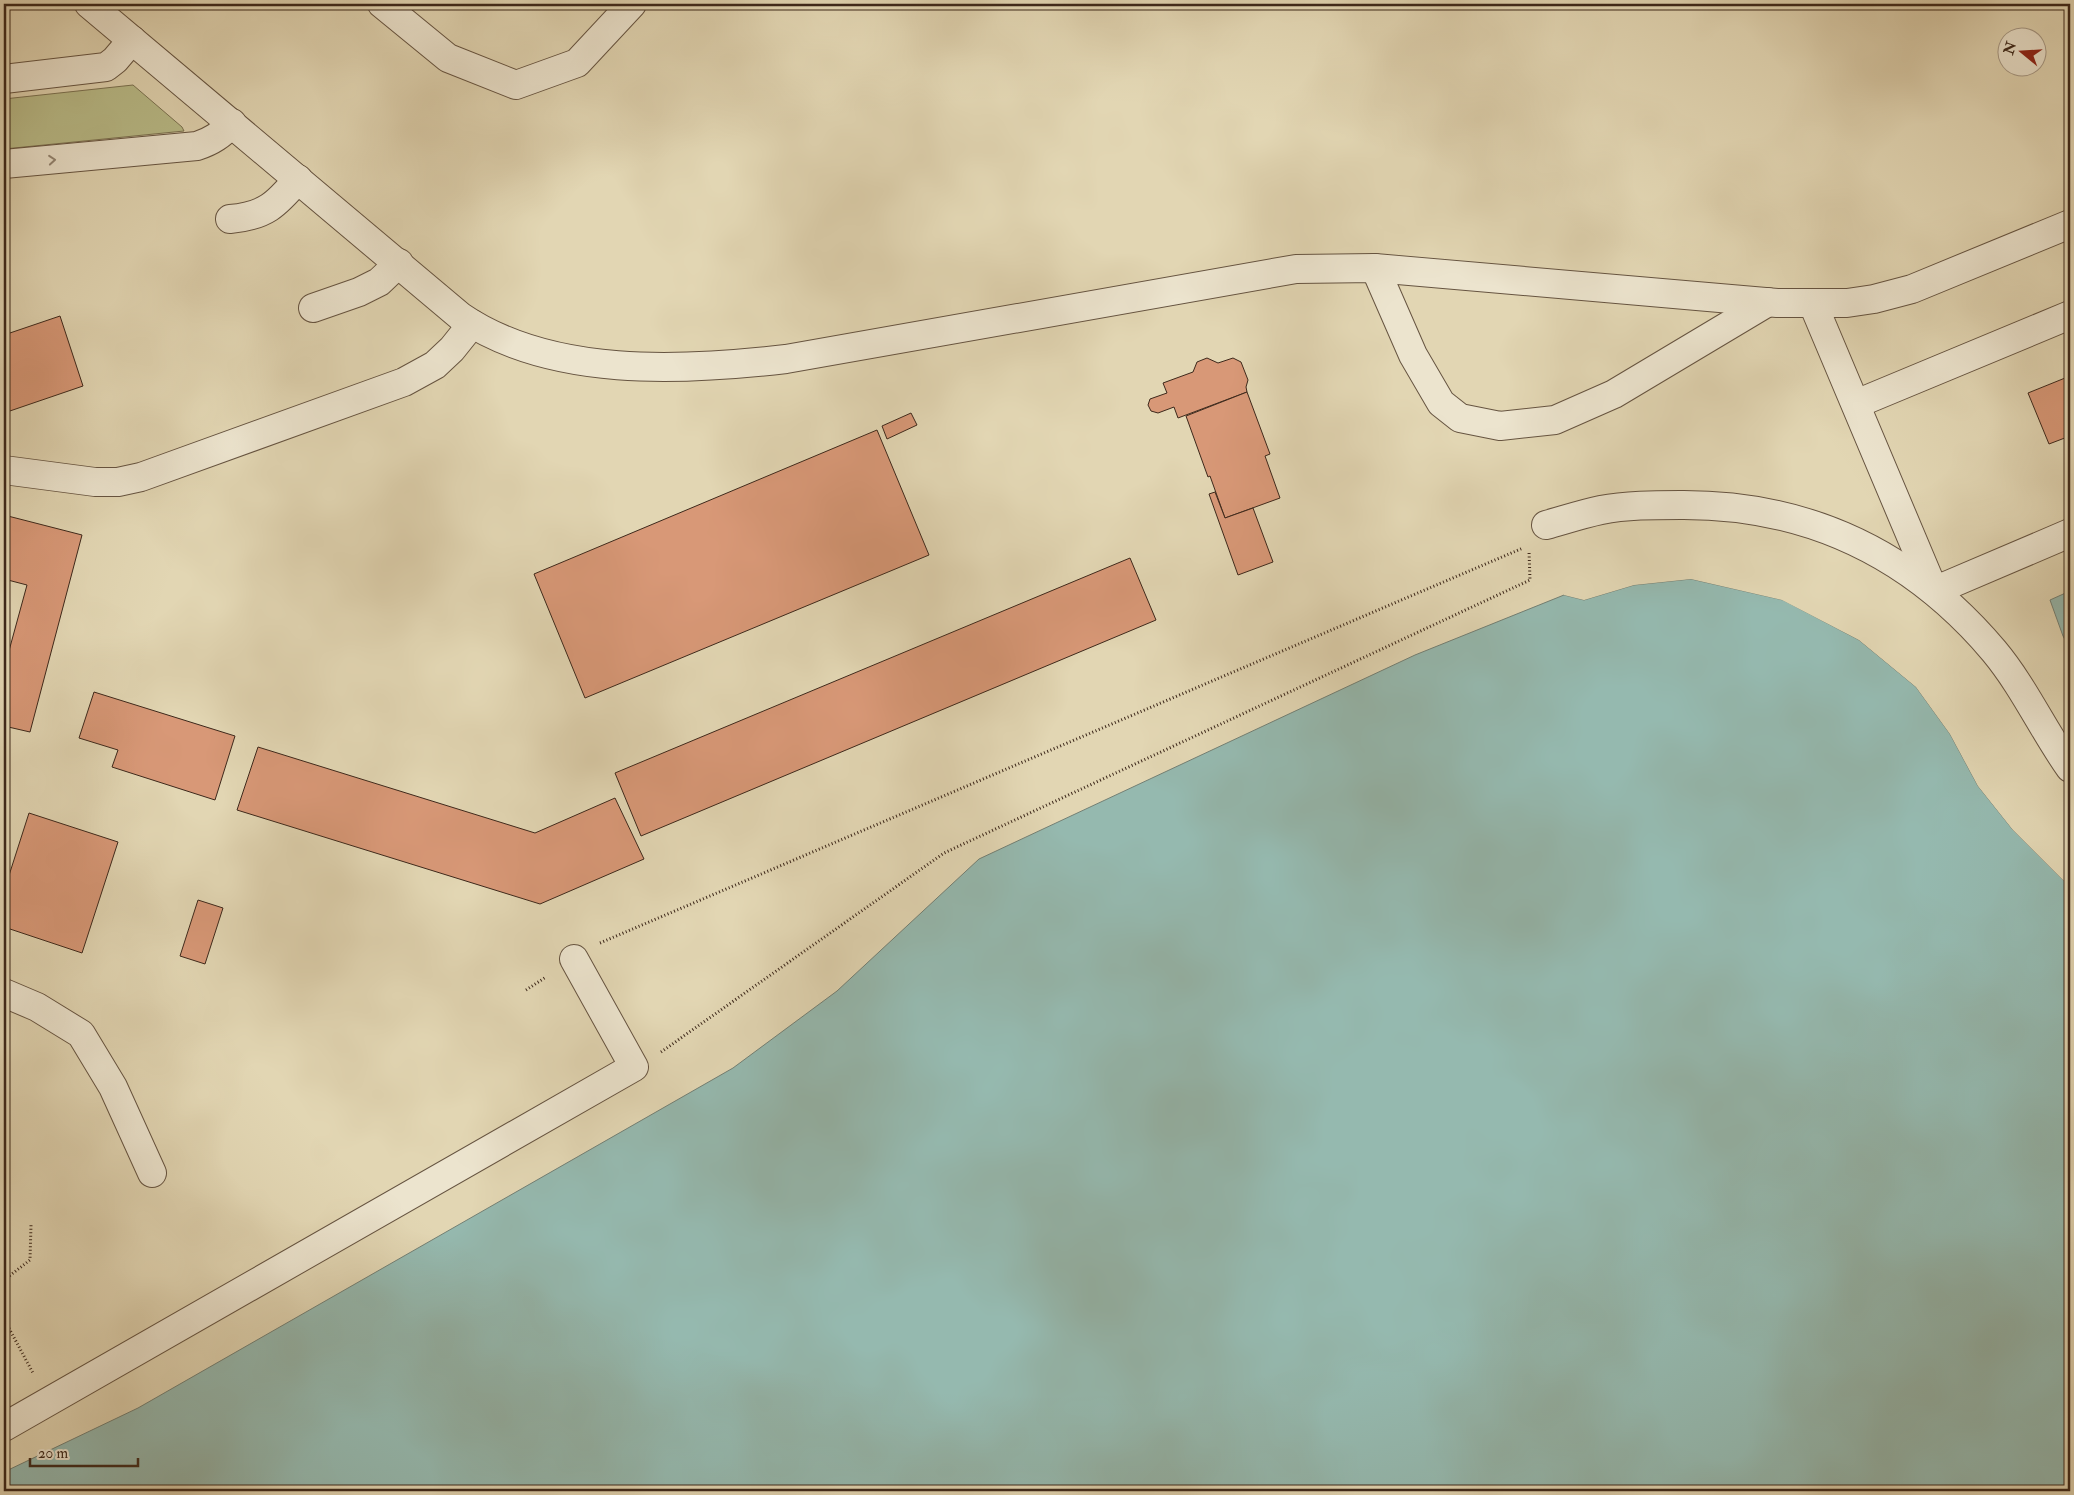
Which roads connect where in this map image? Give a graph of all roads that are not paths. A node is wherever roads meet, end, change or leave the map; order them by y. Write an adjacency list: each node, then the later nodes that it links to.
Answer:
1 (89, 4): 4 (street)
2 (382, 4): 3 (street)
3 (632, 4)
4 (132, 40): 5 (street); 6 (street)
5 (18, 70)
6 (232, 123): 7 (street, one-way to 6); 8 (street)
7 (4, 164)
8 (298, 179): 9 (street); 11 (street)
9 (230, 219)
10 (2070, 224): 14 (street)
11 (399, 263): 15 (street); 17 (street)
12 (1375, 268): 13 (street); 13 (street); 17 (street)
13 (1768, 302): 14 (street)
14 (1814, 304): 18 (street)
15 (313, 308)
16 (2070, 315): 18 (street)
17 (472, 324): 19 (street)
18 (1856, 404): 22 (street)
19 (4, 470)
20 (1546, 525): 22 (street)
21 (2070, 533): 22 (street)
22 (1934, 591): 23 (street)
23 (2070, 768)
24 (574, 959): 27 (street)
25 (4, 992): 26 (street)
26 (152, 1173)
27 (4, 1426)

